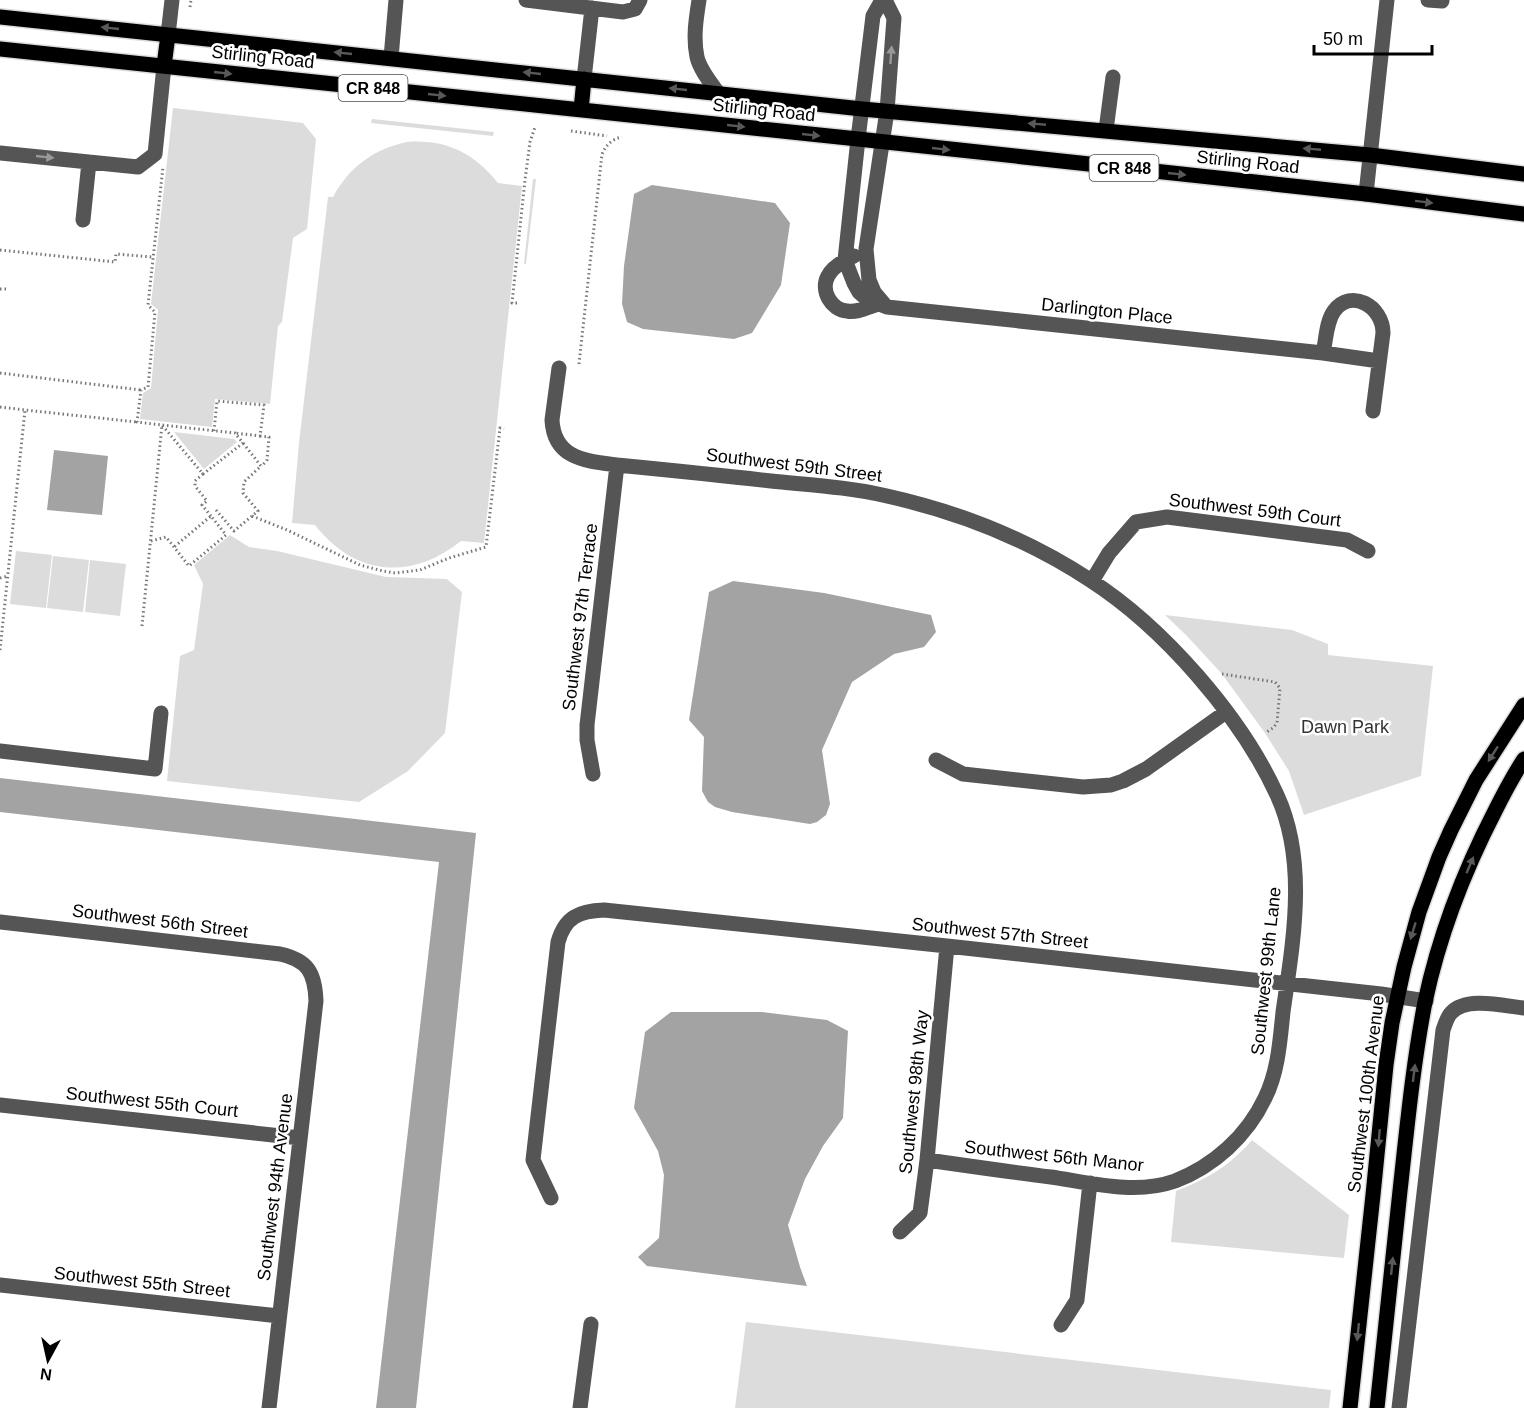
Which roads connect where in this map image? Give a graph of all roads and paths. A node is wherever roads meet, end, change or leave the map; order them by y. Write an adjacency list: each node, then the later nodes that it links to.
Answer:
1 (172, 0): 12 (street)
2 (191, 0): 9 (path)
3 (396, 0): 14 (street)
4 (526, 0): 10 (street)
5 (640, 0): 10 (street)
6 (699, 0): 18 (street)
7 (883, 0): 19 (street); 21 (street, one-way to 7)
8 (1387, 0): 30 (street)
9 (190, 7)
10 (592, 8): 17 (street)
11 (0, 17): 12 (main road, Stirling Road / CR 848, one-way to 11)
12 (168, 34): 14 (main road, Stirling Road / CR 848, one-way to 12); 15 (main road)
13 (0, 49): 15 (main road, Stirling Road / CR 848)
14 (390, 58): 17 (main road, Stirling Road / CR 848, one-way to 14)
15 (164, 66): 20 (main road, Stirling Road / CR 848, one-way to 20); 32 (street)
16 (1113, 77): 23 (street)
17 (584, 79): 18 (main road, Stirling Road / CR 848, one-way to 17); 20 (main road)
18 (719, 94): 19 (main road, Stirling Road / CR 848)
19 (862, 109): 21 (main road, Stirling Road / CR 848); 27 (street)
20 (581, 110): 27 (main road, Stirling Road / CR 848, one-way to 27)
21 (887, 111): 23 (main road, Stirling Road / CR 848, one-way to 21); 28 (street)
22 (535, 127): 45 (path)
23 (1106, 130): 30 (main road, Stirling Road / CR 848, one-way to 23)
24 (571, 131): 25 (path)
25 (607, 135)
26 (622, 137): 49 (path)
27 (858, 140): 28 (main road, Stirling Road / CR 848); 37 (street)
28 (883, 142): 34 (main road, Stirling Road / CR 848, one-way to 34); 35 (street)
29 (0, 153): 32 (street, one-way to 32)
30 (1370, 155): 33 (main road, Stirling Road / CR 848); 34 (street)
31 (164, 156): 41 (path)
32 (89, 162): 38 (street)
33 (1524, 174)
34 (1366, 194): 36 (main road, Stirling Road / CR 848, one-way to 36)
35 (874, 202): 37 (street); 40 (street)
36 (1524, 214)
37 (849, 215): 42 (street)
38 (83, 220)
39 (0, 249): 41 (path)
40 (866, 249): 42 (street); 46 (street)
41 (153, 257): 52 (path)
42 (845, 260): 46 (street); 46 (street)
43 (0, 288): 44 (path)
44 (8, 289)
45 (518, 303)
46 (883, 305): 47 (street, Darlington Place)
47 (1323, 353): 48 (street, Darlington Place); 48 (street)
48 (1379, 361): 55 (street)
49 (579, 364)
50 (559, 368): 63 (street, Southwest 59th Street)
51 (0, 373): 52 (path)
52 (141, 390): 56 (path)
53 (0, 407): 54 (path)
54 (25, 410): 56 (path); 72 (path)
55 (1373, 411)
56 (137, 422): 57 (path)
57 (162, 425): 59 (path); 65 (path); 69 (path)
58 (504, 429): 68 (path)
59 (214, 431): 60 (path); 61 (path)
60 (235, 433): 61 (path); 62 (path)
61 (260, 436): 64 (path)
62 (243, 442): 64 (path); 65 (path)
63 (617, 465): 74 (street, Southwest 59th Street); 85 (street, Southwest 97th Terrace)
64 (261, 466): 68 (path)
65 (203, 474): 67 (path)
66 (216, 510): 68 (path)
67 (211, 516): 70 (path); 70 (path)
68 (252, 516)
69 (151, 541): 70 (path); 75 (path)
70 (174, 547)
71 (1368, 551): 74 (street, Southwest 59th Court)
72 (8, 576): 73 (path); 76 (path)
73 (0, 578)
74 (1092, 581): 79 (street, Southwest 99th Lane)
75 (142, 626)
76 (0, 650)
77 (1222, 674): 81 (path)
78 (1524, 705): 90 (main road, Southwest 100th Avenue, one-way to 90)
79 (1226, 712): 84 (street); 89 (street, Southwest 99th Lane)
80 (161, 714): 82 (street)
81 (1265, 733)
82 (0, 751)
83 (1524, 759): 91 (main road, one-way to 83)
84 (936, 760)
85 (592, 774)
86 (0, 922): 88 (street, Southwest 56th Street)
87 (947, 946): 89 (street, Southwest 57th Street); 95 (street, Southwest 98th Way); 98 (street, Southwest 57th Street)
88 (310, 971): 94 (street, Southwest 94th Avenue)
89 (1287, 984): 90 (street, Southwest 57th Street); 96 (street, Southwest 99th Lane)
90 (1397, 996): 91 (street, Southwest 57th Street); 106 (main road, Southwest 100th Avenue, one-way to 106)
91 (1426, 1001): 107 (main road, one-way to 91)
92 (1524, 1008): 108 (street)
93 (0, 1105): 94 (street, Southwest 55th Court)
94 (300, 1138): 101 (street, Southwest 94th Avenue)
95 (927, 1160): 97 (street, Southwest 56th Manor); 99 (street, Southwest 98th Way)
96 (1209, 1164): 97 (street, Southwest 56th Manor)
97 (1090, 1183): 103 (street)
98 (551, 1198)
99 (900, 1232)
100 (0, 1285): 101 (street, Southwest 55th Street)
101 (279, 1316): 104 (street, Southwest 94th Avenue)
102 (591, 1324): 105 (street)
103 (1061, 1325)
104 (269, 1408)
105 (580, 1408)
106 (1350, 1408)
107 (1377, 1408)
108 (1399, 1408)

